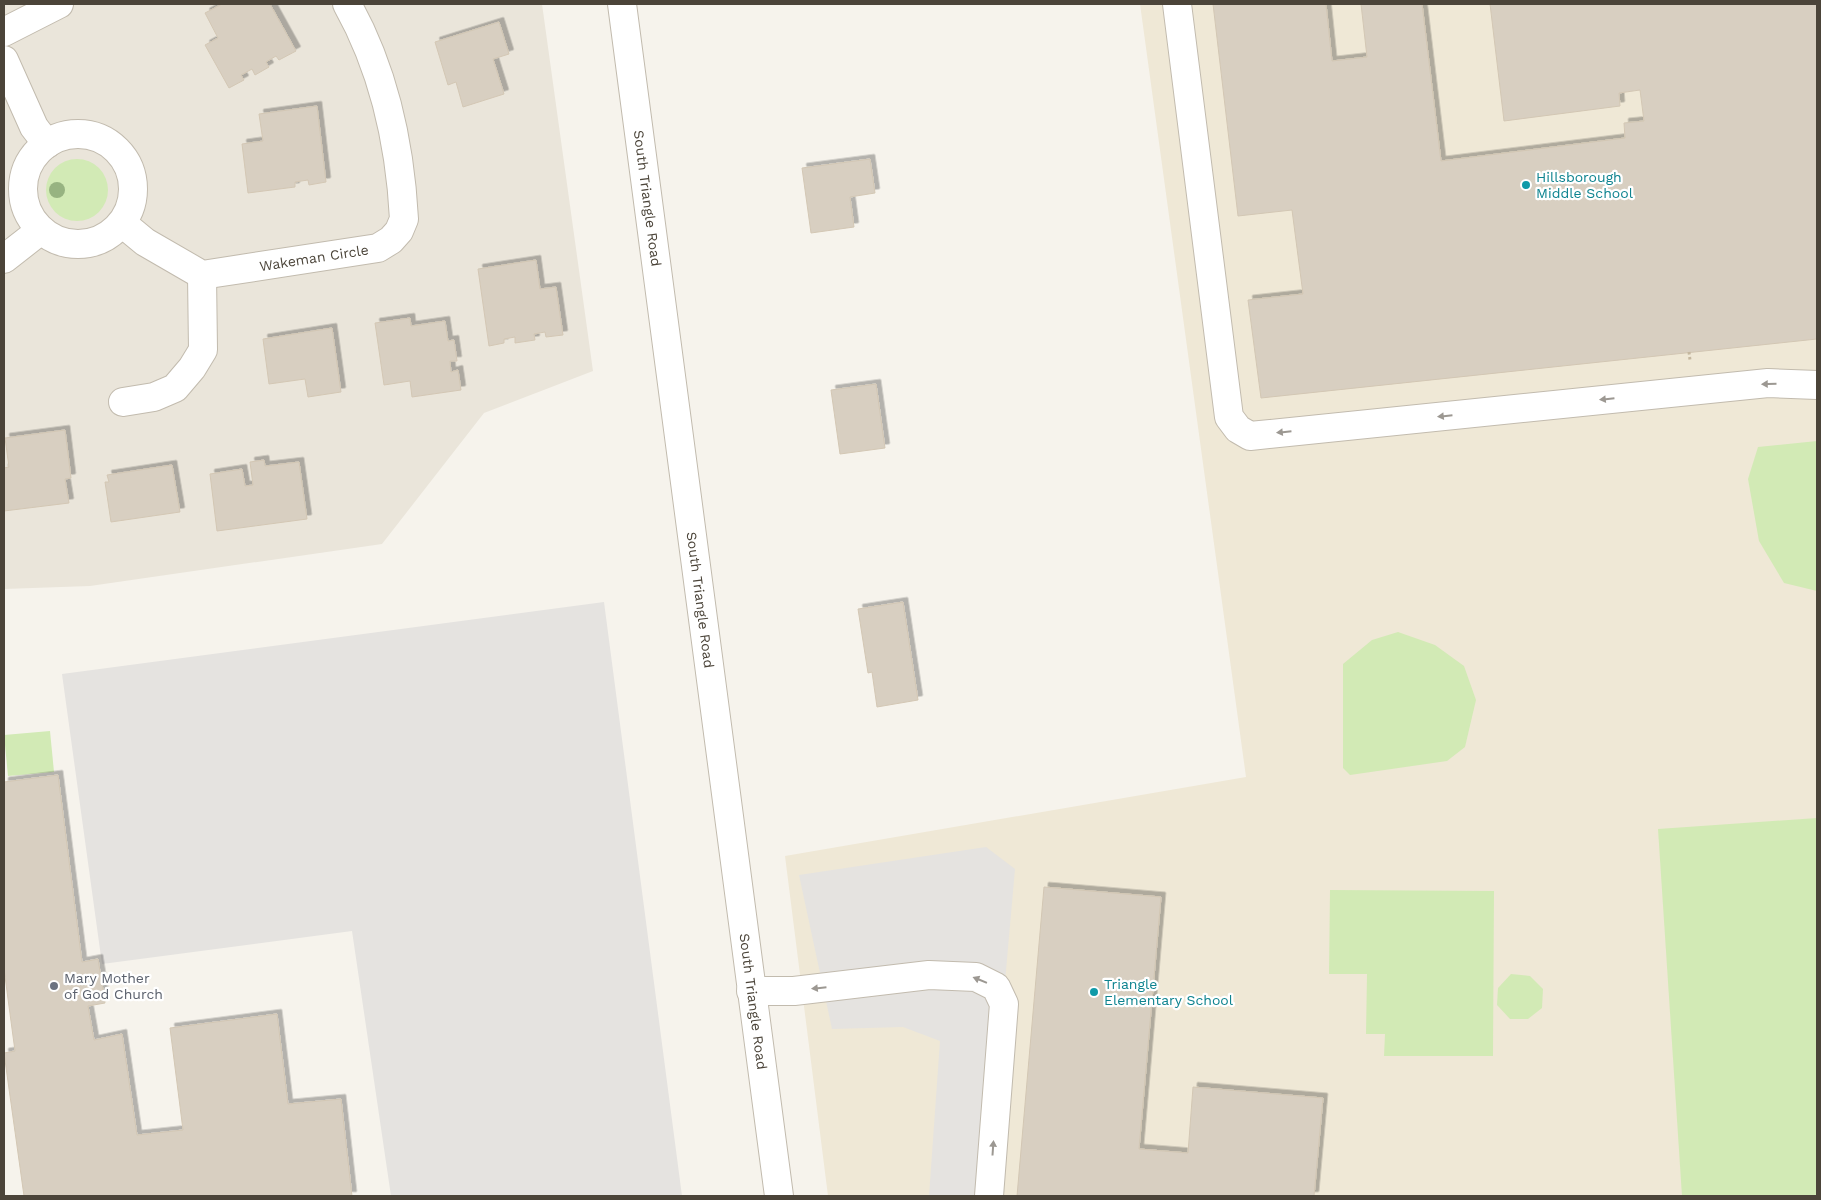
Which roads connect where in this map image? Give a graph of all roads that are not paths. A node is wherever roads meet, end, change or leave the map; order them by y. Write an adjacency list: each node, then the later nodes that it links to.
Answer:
1 (60, 4): 5 (street)
2 (347, 4): 11 (street, Wakeman Circle)
3 (622, 4): 14 (street, South Triangle Road)
4 (1177, 4): 12 (street, one-way to 4)
5 (4, 32)
6 (4, 60): 7 (street)
7 (47, 144): 8 (street); 9 (street)
8 (122, 223): 9 (street); 11 (street)
9 (41, 230): 10 (street)
10 (4, 259)
11 (202, 275): 13 (street)
12 (1817, 385)
13 (123, 402)
14 (751, 991): 15 (street, South Triangle Road); 16 (street, one-way to 14)
15 (778, 1196)
16 (989, 1196)

